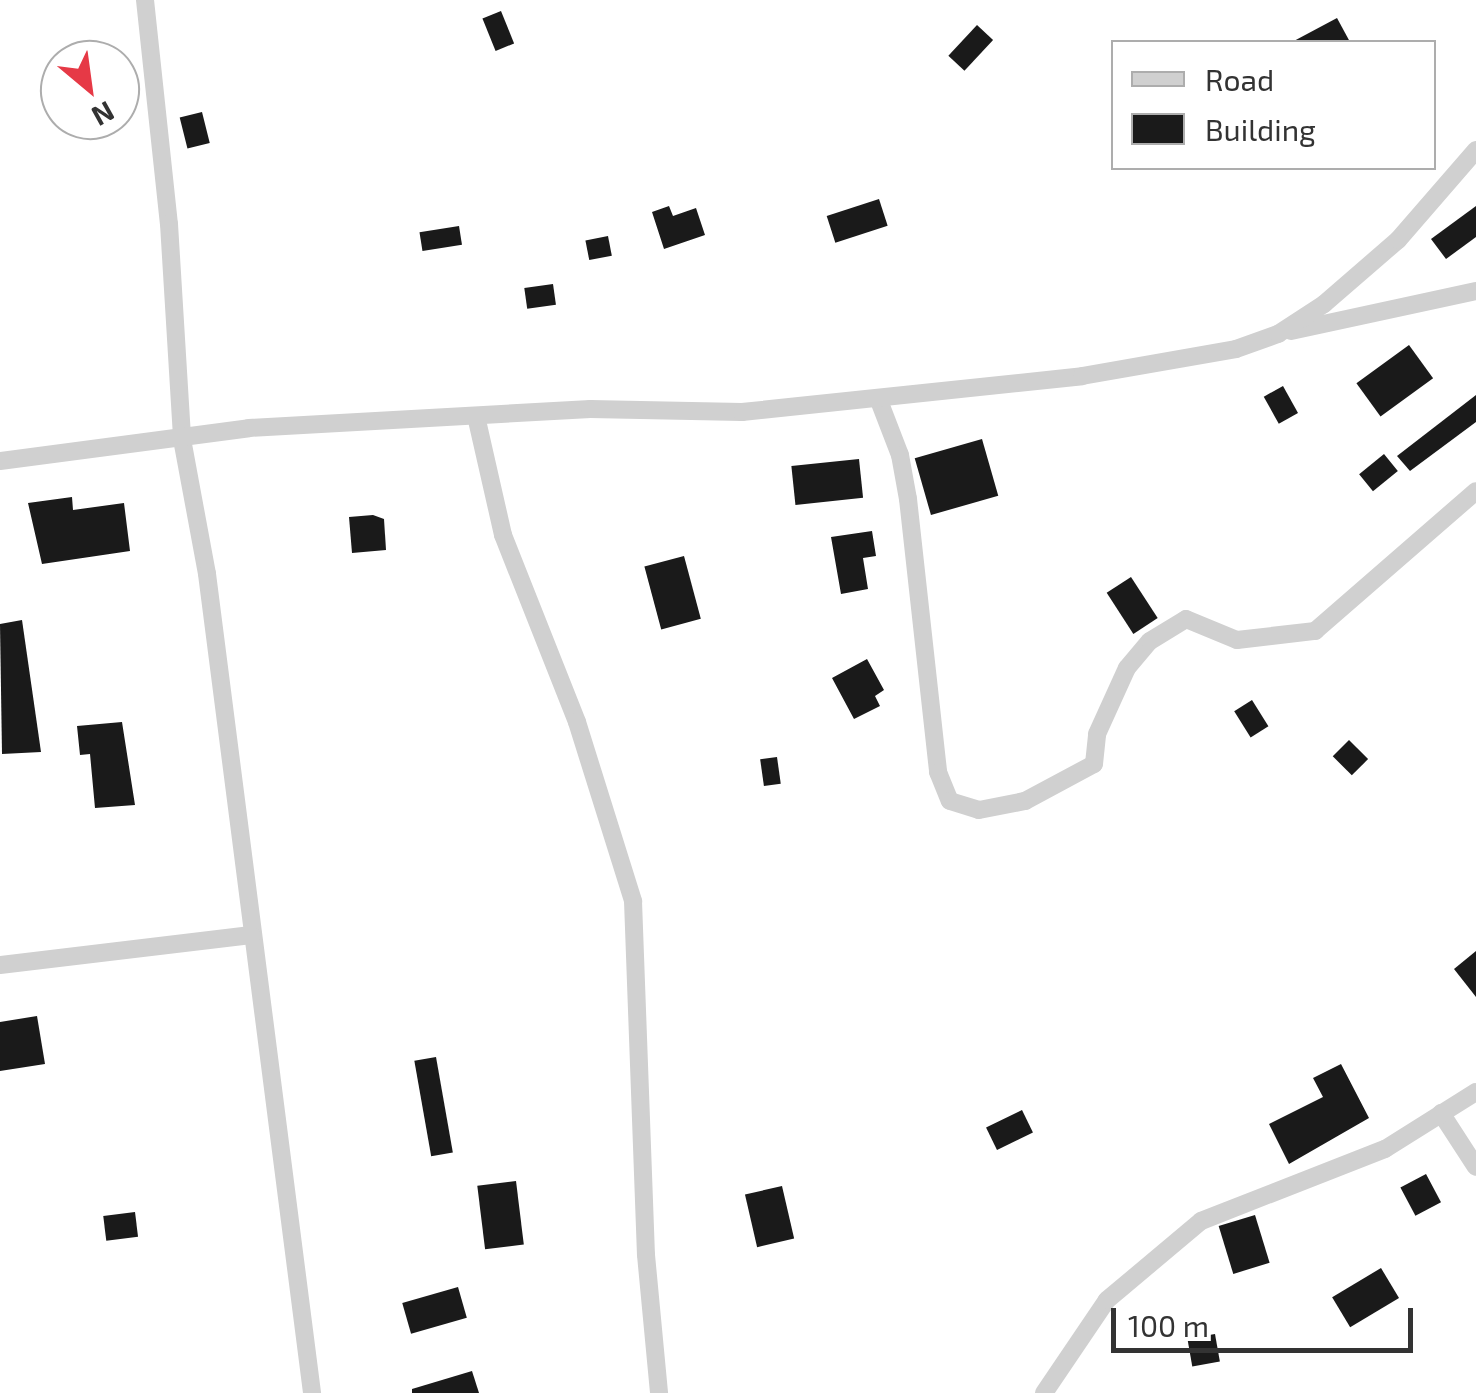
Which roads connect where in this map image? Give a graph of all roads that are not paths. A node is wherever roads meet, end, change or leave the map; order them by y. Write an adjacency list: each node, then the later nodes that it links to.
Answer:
1 (145, 0): 7 (street)
2 (1476, 150): 4 (street)
3 (1476, 291): 4 (street)
4 (1278, 334): 5 (street)
5 (878, 398): 6 (street); 9 (street)
6 (476, 416): 7 (street); 16 (street)
7 (182, 439): 8 (street); 10 (street)
8 (0, 460)
9 (1476, 492)
10 (251, 935): 11 (street); 15 (street)
11 (0, 965)
12 (1476, 1092): 13 (street)
13 (1441, 1113): 14 (street); 17 (street)
14 (1476, 1167)
15 (312, 1393)
16 (660, 1393)
17 (1044, 1393)

